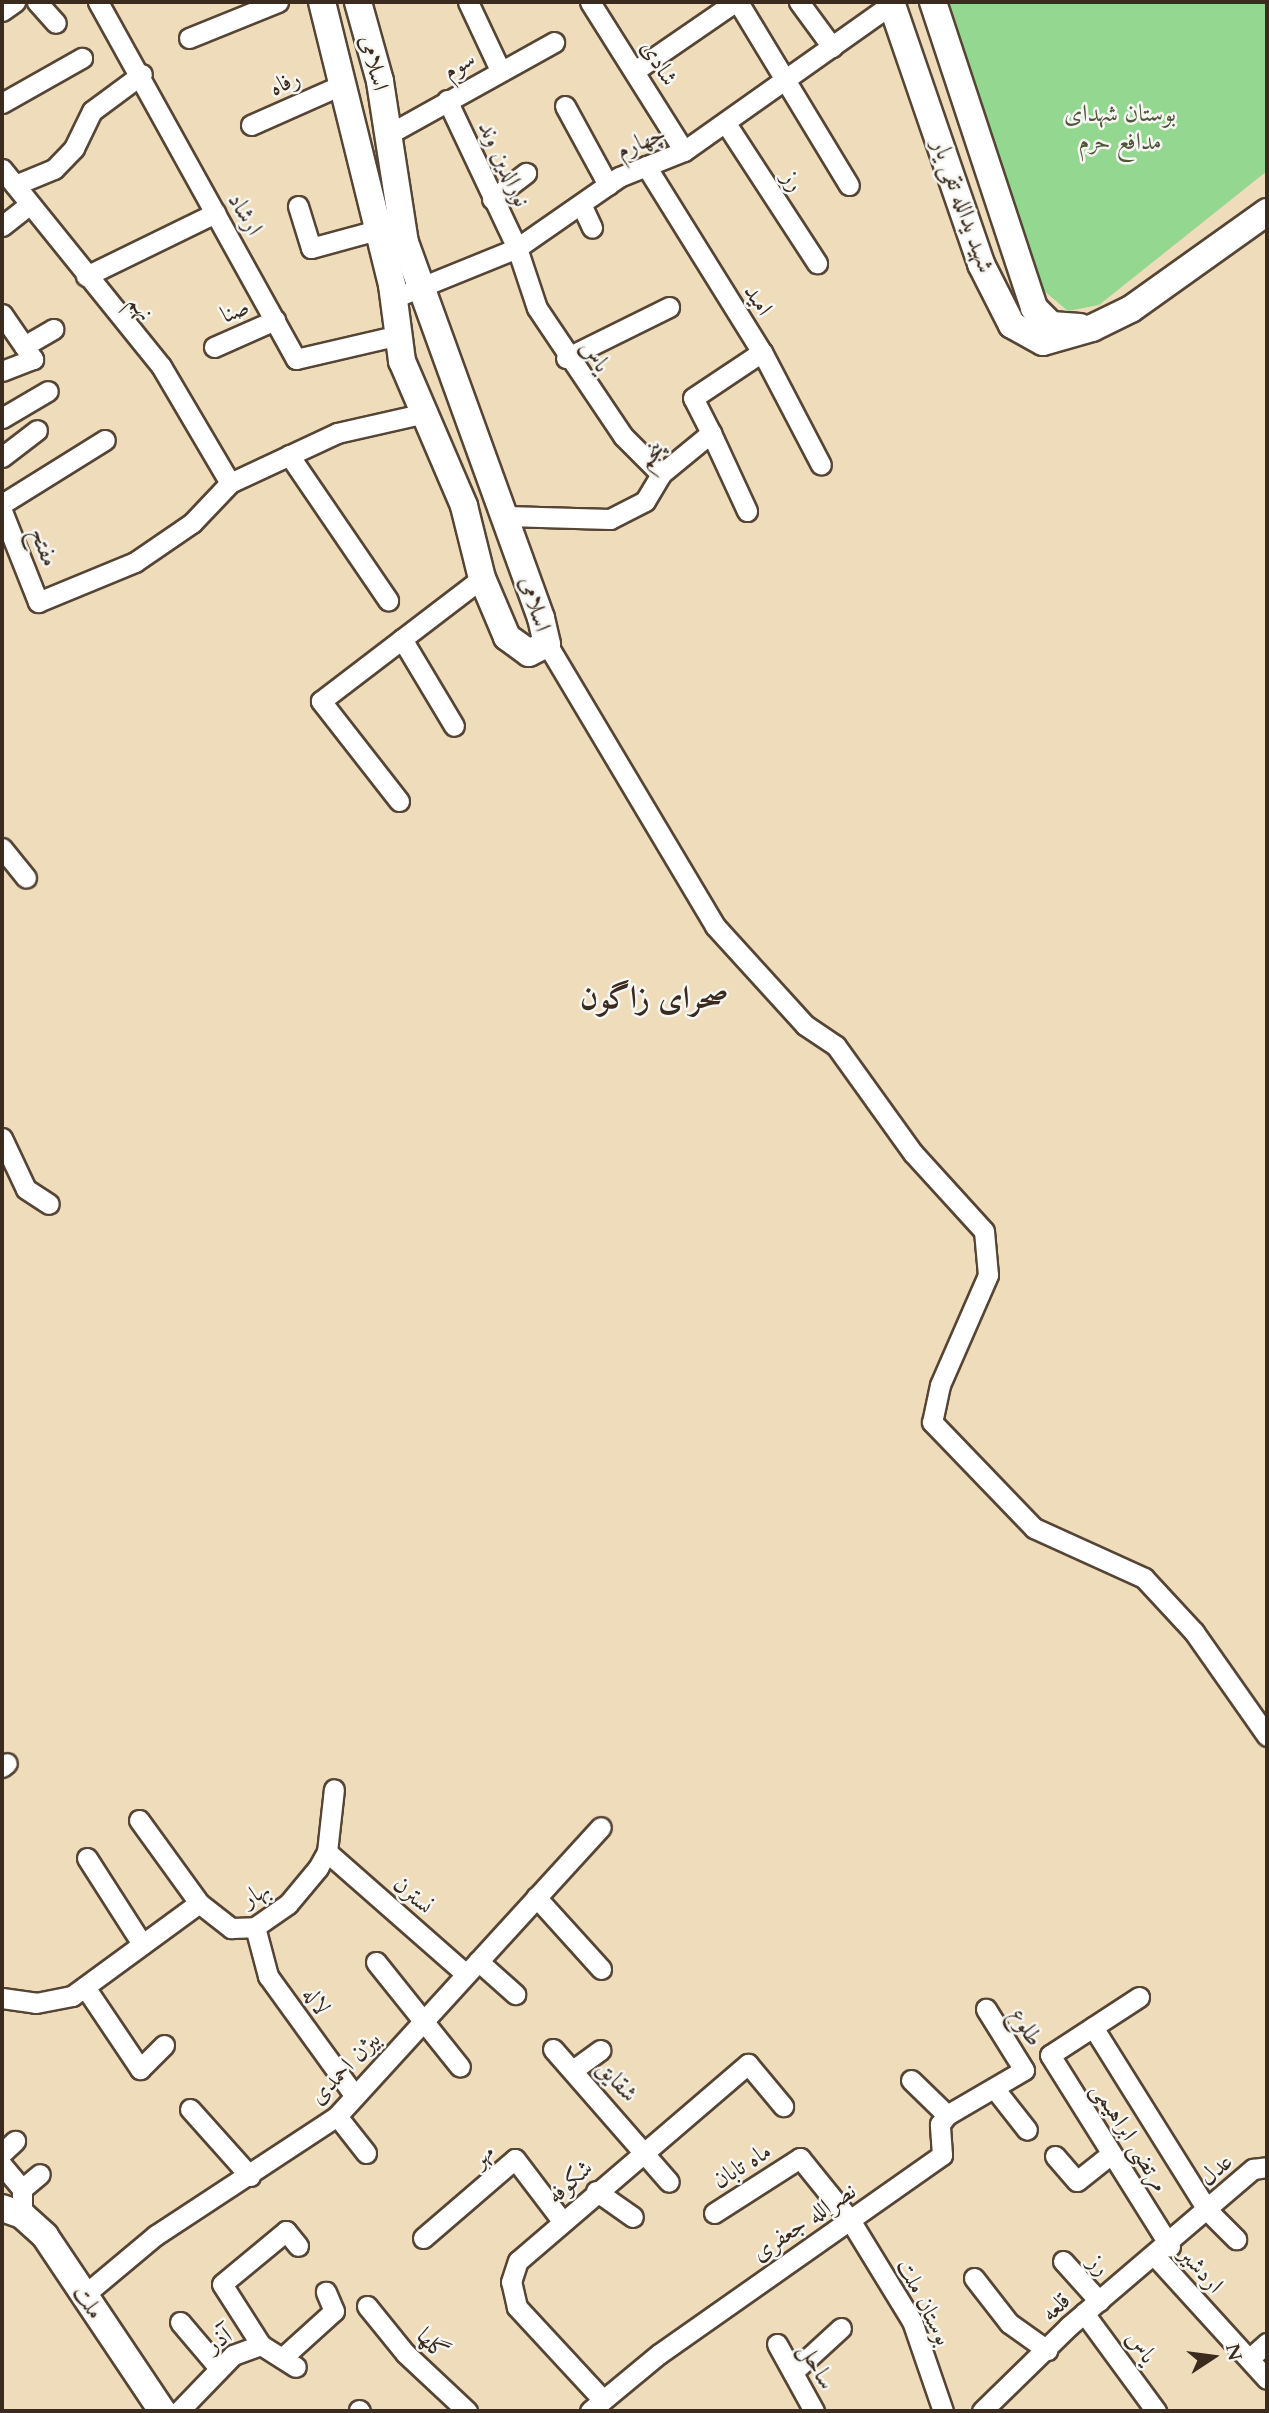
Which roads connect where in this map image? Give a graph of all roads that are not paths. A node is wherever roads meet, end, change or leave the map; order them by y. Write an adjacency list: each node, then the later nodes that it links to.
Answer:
1 (15, 2): 13 (street)
2 (37, 2): 14 (street)
3 (98, 2): 21 (street, ارشاد)
4 (278, 2): 15 (street)
5 (322, 2): 23 (street, اسلامی)
6 (358, 2): 29 (street, اسلامی)
7 (468, 2): 19 (street)
8 (590, 2): 20 (street, شادی)
9 (736, 2): 20 (street); 22 (street)
10 (799, 2): 17 (street)
11 (933, 2): 54 (street, شهید یدالله تقی یار)
12 (892, 3): 17 (street, چهارم); 54 (street, شهید یدالله تقی یار)
13 (2, 11)
14 (56, 23)
15 (190, 38)
16 (554, 42): 19 (street, سوم)
17 (832, 47): 22 (street, چهارم)
18 (82, 58): 25 (street)
19 (500, 70): 24 (street, سوم)
20 (636, 70): 30 (street, شادی)
21 (142, 74): 34 (street); 42 (street, ارشاد)
22 (789, 81): 28 (street, چهارم); 36 (street)
23 (339, 86): 27 (street, رفاه); 45 (street, اسلامی)
24 (447, 100): 29 (street, سوم); 37 (street, نورالدین وند)
25 (2, 103)
26 (565, 106): 35 (street)
27 (251, 125)
28 (727, 125): 30 (street, چهارم); 47 (street, رز)
29 (389, 134): 49 (street, اسلامی)
30 (684, 151): 31 (street, چهارم)
31 (646, 166): 35 (street, چهارم); 59 (street, امید)
32 (2, 169): 34 (street, نهم)
33 (526, 173): 37 (street)
34 (15, 185): 39 (street, نهم)
35 (608, 185): 38 (street, چهارم)
36 (849, 185)
37 (492, 199): 46 (street, نورالدین وند)
38 (581, 204): 44 (street); 46 (street, چهارم)
39 (29, 205): 43 (street); 48 (street, نهم)
40 (298, 206): 45 (street)
41 (1267, 212): 54 (street, شهید یدالله تقی یار)
42 (215, 213): 48 (street); 53 (street, ارشاد)
43 (2, 226)
44 (592, 228)
45 (377, 230): 50 (street, اسلامی)
46 (517, 248): 49 (street, چهارم); 60 (street, یاس)
47 (817, 263)
48 (86, 276): 72 (street, نهم)
49 (419, 287): 50 (street, چهارم); 76 (street, اسلامی)
50 (394, 298): 56 (street, اسلامی)
51 (669, 307): 60 (street)
52 (2, 314): 57 (street)
53 (275, 320): 56 (street, ارشاد); 58 (street, صنا)
54 (1092, 328)
55 (53, 330): 57 (street)
56 (399, 335): 63 (street, اسلامی)
57 (24, 346): 61 (street)
58 (214, 347)
59 (762, 352): 66 (street); 70 (street, امید)
60 (566, 358): 71 (street, یاس)
61 (2, 371)
62 (48, 391): 64 (street)
63 (421, 414): 68 (street); 77 (street, اسلامی)
64 (2, 418)
65 (37, 430): 69 (street)
66 (711, 433): 71 (street, پنجم); 75 (street)
67 (106, 440): 73 (street)
68 (289, 456): 72 (street); 78 (street)
69 (2, 457)
70 (821, 465)
71 (661, 474): 76 (street, پنجم)
72 (230, 483): 74 (street, مفتح)
73 (2, 504)
74 (2, 511)
75 (747, 511)
76 (506, 516): 80 (street, اسلامی)
77 (482, 578): 79 (street); 80 (street, اسلامی)
78 (388, 600)
79 (402, 639): 81 (street); 82 (street)
80 (547, 644): 87 (street)
81 (454, 726)
82 (399, 801)
83 (2, 848): 84 (street)
84 (26, 878)
85 (2, 1138): 86 (street)
86 (49, 1204)
87 (1267, 1736)
88 (334, 1789): 91 (street)
89 (139, 1820): 94 (street, بهار)
90 (601, 1827): 93 (street, بیژن احمدی)
91 (327, 1852): 95 (street, بهار); 98 (street, نسترن)
92 (87, 1858): 96 (street)
93 (536, 1897): 98 (street, بیژن احمدی); 99 (street)
94 (199, 1903): 95 (street, بهار); 96 (street)
95 (256, 1927): 114 (street, لاله)
96 (142, 1944): 100 (street)
97 (376, 1962): 105 (street)
98 (472, 1968): 101 (street, نسترن); 105 (street, بیژن احمدی)
99 (601, 1969)
100 (85, 1987): 103 (street); 107 (street)
101 (515, 1994)
102 (1139, 1997): 106 (street)
103 (2, 1998)
104 (986, 2009): 113 (street, طلوع)
105 (425, 2019): 110 (street); 114 (street, بیژن احمدی)
106 (1093, 2027): 122 (street, مرتضی ابراهیمی); 131 (street)
107 (164, 2045)
108 (554, 2049): 111 (street, شقایق)
109 (601, 2050): 111 (street)
110 (460, 2067)
111 (573, 2070): 120 (street, شقایق)
112 (911, 2080): 117 (street)
113 (993, 2088): 117 (street); 119 (street)
114 (355, 2096): 118 (street, بیژن احمدی)
115 (783, 2106): 120 (street, شکوفه)
116 (190, 2109): 127 (street)
117 (947, 2115): 134 (street, نصرالله جعفری)
118 (337, 2116): 121 (street); 127 (street, بیژن احمدی)
119 (1027, 2130)
120 (645, 2147): 128 (street); 129 (street, شکوفه)
121 (366, 2152)
122 (1111, 2154): 123 (street); 139 (street, مرتضی ابراهیمی)
123 (1055, 2156)
124 (2, 2165): 130 (street)
125 (1267, 2167): 131 (street, عدل)
126 (40, 2174): 130 (street)
127 (250, 2176): 143 (street, بیژن احمدی)
128 (669, 2182)
129 (596, 2191): 133 (street); 135 (street, شکوفه)
130 (15, 2204): 143 (street, ملت)
131 (1208, 2211): 137 (street); 139 (street, عدل)
132 (714, 2213): 134 (street, ماه تابان)
133 (633, 2217)
134 (850, 2220): 156 (street, نصرالله جعفری); 162 (street, بوستان ملت)
135 (562, 2221): 136 (street, مهر); 156 (street, شکوفه)
136 (423, 2238)
137 (1237, 2239)
138 (298, 2246): 150 (street)
139 (1162, 2251): 145 (street, قلعه); 152 (street, اردشیر)
140 (1063, 2261): 145 (street, رز)
141 (974, 2278): 151 (street)
142 (326, 2292): 150 (street, آذر)
143 (83, 2296): 158 (street, ملت)
144 (367, 2306): 160 (street, گلها)
145 (1092, 2307): 151 (street, قلعه); 163 (street, یاس)
146 (180, 2322): 153 (street)
147 (841, 2328): 154 (street)
148 (1267, 2343): 152 (street)
149 (777, 2344): 154 (street, ساحل)
150 (261, 2345): 153 (street, آذر)
151 (1047, 2350): 157 (street, قلعه)
152 (1249, 2359): 155 (street, اردشیر)
153 (219, 2368): 159 (street, آذر)
154 (793, 2372): 161 (street, ساحل)
155 (1267, 2379)
156 (597, 2406)
157 (995, 2408)
158 (162, 2411)
159 (178, 2411)
160 (467, 2411)
161 (814, 2411)
162 (943, 2411)
163 (1156, 2411)

